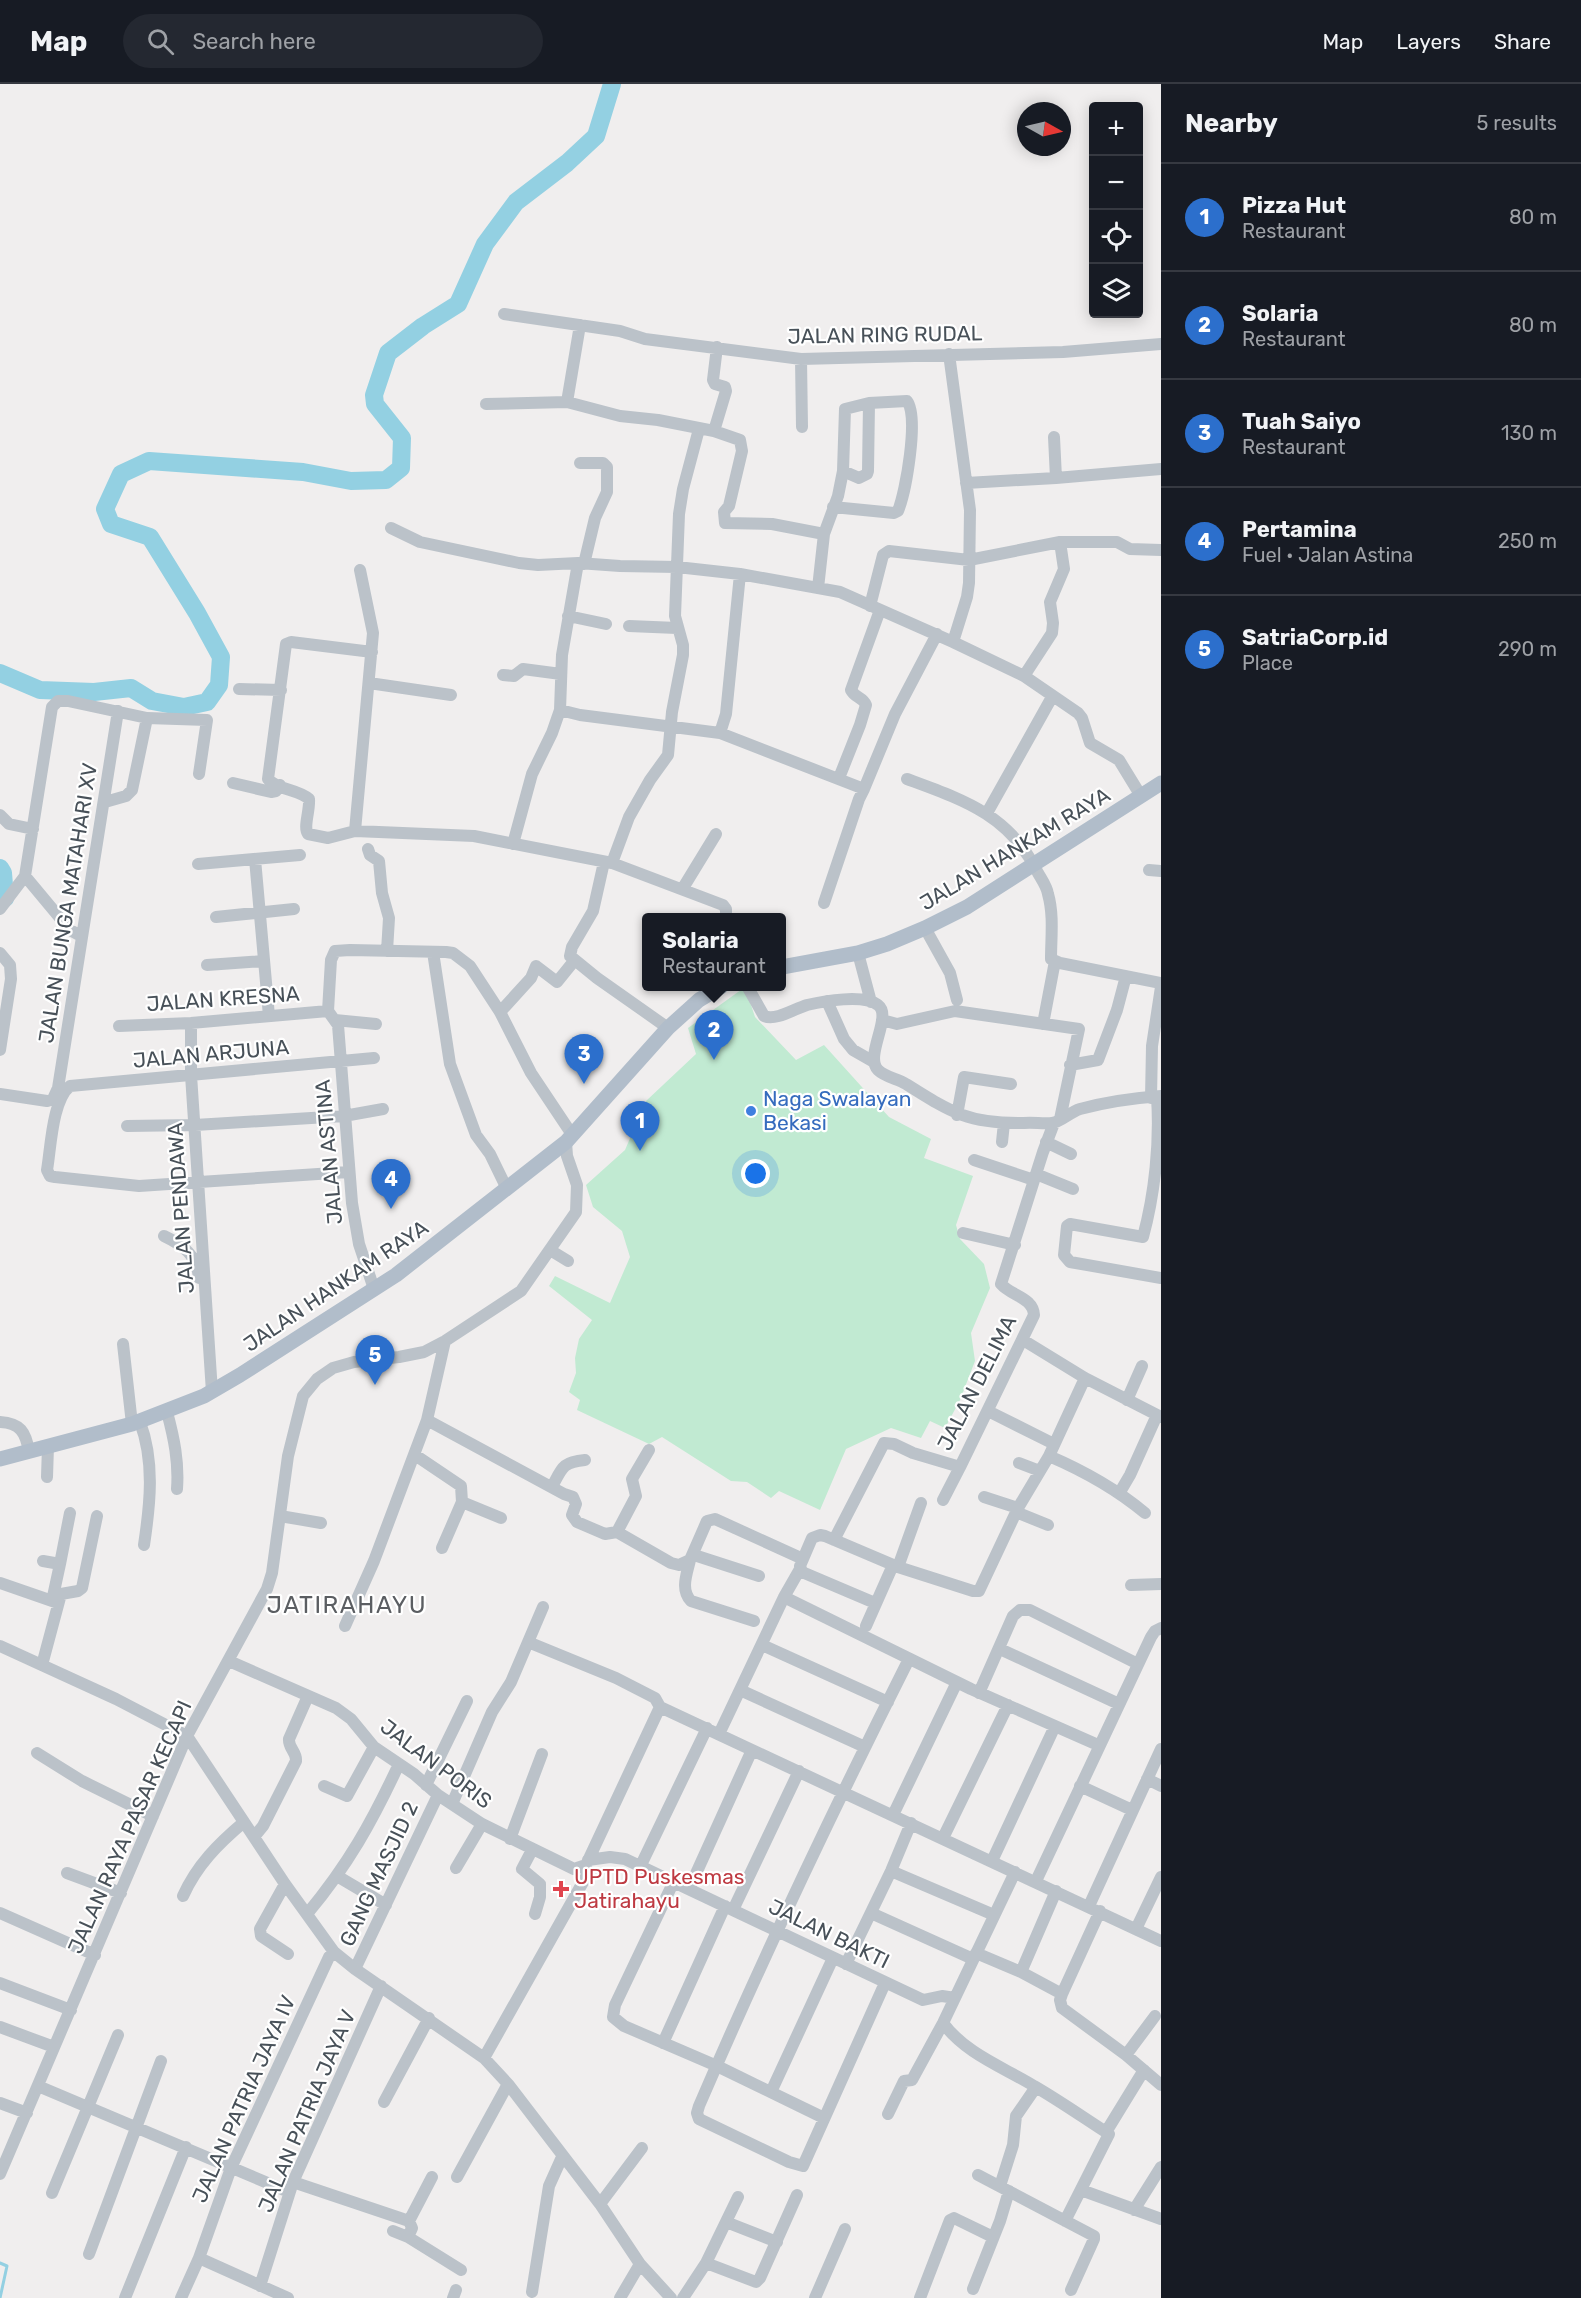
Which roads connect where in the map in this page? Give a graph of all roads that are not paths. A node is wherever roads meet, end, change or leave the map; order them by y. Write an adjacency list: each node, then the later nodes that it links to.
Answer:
1 (504, 314): 2 (street, JALAN RING RUDAL)
2 (580, 326): 4 (street, JALAN RING RUDAL); 7 (street)
3 (1161, 344): 5 (street, JALAN RING RUDAL)
4 (717, 347): 6 (street, JALAN RING RUDAL); 12 (street)
5 (949, 354): 6 (street, JALAN RING RUDAL); 18 (street)
6 (801, 359): 10 (street)
7 (567, 402): 9 (street); 11 (street)
8 (869, 403): 16 (street); 16 (street); 19 (street)
9 (486, 404)
10 (802, 427)
11 (699, 429): 12 (street); 26 (street)
12 (714, 431): 21 (street)
13 (1054, 437): 17 (street)
14 (580, 463): 25 (street)
15 (1161, 469): 17 (street)
16 (843, 471): 19 (street)
17 (1056, 478): 18 (street)
18 (966, 483): 24 (street)
19 (833, 507): 21 (street)
20 (391, 528): 25 (street)
21 (824, 534): 29 (street)
22 (1060, 542): 23 (street); 24 (street); 40 (street)
23 (1161, 550)
24 (969, 560): 30 (street); 36 (street)
25 (581, 563): 26 (street); 31 (street)
26 (677, 567): 28 (street); 34 (street)
27 (360, 570): 37 (street)
28 (740, 574): 29 (street); 50 (street)
29 (818, 588): 30 (street)
30 (875, 608): 35 (street); 52 (street)
31 (568, 616): 32 (street); 38 (street)
32 (606, 624)
33 (629, 626): 34 (street)
34 (677, 628): 49 (street)
35 (937, 634): 36 (street); 57 (street)
36 (953, 642): 40 (street)
37 (372, 652): 41 (street); 43 (street)
38 (561, 674): 39 (street); 46 (street)
39 (503, 675)
40 (1024, 676): 45 (street)
41 (369, 683): 44 (street); 63 (street)
42 (239, 689): 43 (street)
43 (281, 690): 56 (street)
44 (451, 695)
45 (1052, 697): 58 (street); 60 (street)
46 (560, 710): 49 (street); 65 (street)
47 (118, 711): 48 (street); 59 (street, JALAN BUNGA MATAHARI XV); 62 (street)
48 (147, 718): 51 (street); 59 (street)
49 (671, 727): 50 (street); 69 (street)
50 (720, 733): 52 (street)
51 (199, 774)
52 (839, 778): 57 (street)
53 (906, 779): 60 (street)
54 (233, 783): 56 (street)
55 (1161, 783): 58 (main road, JALAN HANKAM RAYA)
56 (280, 785): 63 (street)
57 (864, 789): 74 (street)
58 (1141, 796): 70 (main road, JALAN HANKAM RAYA)
59 (105, 802): 81 (street, JALAN BUNGA MATAHARI XV)
60 (987, 813): 70 (street)
61 (0, 815): 62 (street)
62 (33, 829): 72 (street)
63 (355, 831): 65 (street)
64 (716, 834): 73 (street)
65 (513, 844): 69 (street)
66 (368, 849): 82 (street)
67 (300, 855): 68 (street)
68 (255, 859): 71 (street); 77 (street)
69 (608, 862): 73 (street); 87 (street)
70 (1034, 863): 80 (main road, JALAN HANKAM RAYA); 89 (street)
71 (198, 864)
72 (25, 876): 75 (street); 81 (street)
73 (683, 888): 78 (street)
74 (824, 903)
75 (0, 909)
76 (294, 909): 77 (street)
77 (260, 912): 79 (street); 88 (street)
78 (726, 913)
79 (216, 917)
80 (925, 928): 85 (main road, JALAN HANKAM RAYA); 98 (street)
81 (81, 936): 118 (street, JALAN BUNGA MATAHARI XV)
82 (387, 951): 83 (street, JALAN RAYA PASAR KECAPI); 102 (street, JALAN ASTINA)
83 (433, 952): 100 (street, JALAN RAYA PASAR KECAPI); 135 (street)
84 (0, 953): 109 (street)
85 (858, 953): 92 (main road, JALAN HANKAM RAYA); 97 (street)
86 (525, 958): 91 (street)
87 (574, 960): 91 (street); 108 (street)
88 (264, 961): 90 (street); 101 (street)
89 (1055, 961): 93 (street); 106 (street)
90 (207, 965)
91 (536, 966): 100 (street)
92 (786, 966)
93 (1126, 976): 94 (street); 113 (street)
94 (1161, 985): 117 (street)
95 (715, 991): 108 (main road, JALAN HANKAM RAYA)
96 (749, 991): 99 (street)
97 (870, 998): 99 (street); 103 (street)
98 (957, 1000)
99 (827, 1001): 112 (street)
100 (500, 1012): 128 (street, JALAN RAYA PASAR KECAPI)
101 (269, 1016): 102 (street, JALAN KRESNA); 104 (street, JALAN KRESNA)
102 (332, 1016): 105 (street, JALAN KRESNA); 111 (street, JALAN ASTINA)
103 (882, 1020): 106 (street); 112 (street)
104 (190, 1023): 107 (street, JALAN KRESNA); 114 (street, JALAN PENDAWA)
105 (376, 1024)
106 (1043, 1024): 113 (street, JALAN DELIMA)
107 (119, 1026)
108 (668, 1028): 128 (main road, JALAN HANKAM RAYA)
109 (0, 1050)
110 (374, 1058): 111 (street, JALAN ARJUNA)
111 (341, 1062): 114 (street, JALAN ARJUNA); 121 (street, JALAN ASTINA)
112 (874, 1062): 120 (street)
113 (1070, 1065): 122 (street, JALAN DELIMA)
114 (191, 1075): 118 (street, JALAN ARJUNA); 124 (street, JALAN PENDAWA)
115 (1011, 1084): 120 (street)
116 (0, 1094): 118 (street)
117 (1156, 1097): 122 (street); 133 (street)
118 (56, 1100): 134 (street, JALAN BUNGA MATAHARI XV)
119 (383, 1108): 121 (street)
120 (957, 1114): 123 (street)
121 (344, 1116): 124 (street); 131 (street, JALAN ASTINA)
122 (1057, 1121): 123 (street); 127 (street, JALAN DELIMA)
123 (1004, 1123): 126 (street)
124 (195, 1125): 125 (street); 134 (street, JALAN PENDAWA)
125 (127, 1126)
126 (1002, 1142)
127 (1046, 1142): 129 (street); 132 (street, JALAN DELIMA)
128 (565, 1146): 135 (main road, JALAN HANKAM RAYA); 140 (street, JALAN RAYA PASAR KECAPI)
129 (1071, 1155)
130 (974, 1160): 132 (street)
131 (348, 1172): 134 (street); 143 (street, JALAN ASTINA)
132 (1035, 1177): 136 (street); 139 (street, JALAN DELIMA)
133 (1157, 1181): 142 (street)
134 (199, 1182): 149 (street, JALAN PENDAWA)
135 (507, 1189): 143 (main road, JALAN HANKAM RAYA)
136 (1072, 1189)
137 (963, 1233): 139 (street)
138 (164, 1236): 149 (street)
139 (1015, 1245): 144 (street, JALAN DELIMA)
140 (550, 1250): 141 (street); 145 (street, JALAN RAYA PASAR KECAPI)
141 (568, 1261)
142 (1161, 1278)
143 (374, 1289): 149 (main road, JALAN HANKAM RAYA)
144 (1023, 1340): 148 (street); 151 (street, JALAN DELIMA)
145 (446, 1341): 154 (street); 179 (street, JALAN RAYA PASAR KECAPI)
146 (123, 1344): 156 (street)
147 (1142, 1366): 150 (street)
148 (1085, 1378): 150 (street); 159 (street)
149 (208, 1394): 152 (main road, JALAN HANKAM RAYA)
150 (1127, 1400): 153 (street)
151 (988, 1411): 159 (street); 165 (street, JALAN DELIMA)
152 (167, 1412): 156 (main road, JALAN HANKAM RAYA); 169 (street)
153 (1159, 1416): 170 (street)
154 (427, 1420): 161 (street); 168 (street)
155 (0, 1422): 160 (street)
156 (136, 1423): 157 (main road, JALAN HANKAM RAYA); 185 (street)
157 (48, 1446): 160 (main road, JALAN HANKAM RAYA); 167 (street)
158 (649, 1450): 183 (street)
159 (1051, 1450): 166 (street); 170 (street)
160 (28, 1452): 162 (main road, JALAN HANKAM RAYA)
161 (415, 1455): 173 (street); 201 (street)
162 (0, 1459)
163 (585, 1460): 168 (street)
164 (1019, 1463): 166 (street)
165 (960, 1467): 172 (street); 184 (street, JALAN DELIMA)
166 (1040, 1471): 175 (street)
167 (47, 1477)
168 (552, 1487): 183 (street)
169 (177, 1490)
170 (1120, 1492): 177 (street)
171 (984, 1497): 175 (street)
172 (944, 1500)
173 (462, 1502): 180 (street); 186 (street)
174 (921, 1503): 191 (street)
175 (1017, 1510): 182 (street); 191 (street)
176 (70, 1513): 189 (street)
177 (1145, 1513)
178 (97, 1516): 197 (street)
179 (280, 1516): 181 (street); 209 (street, JALAN RAYA PASAR KECAPI)
180 (501, 1518)
181 (321, 1523)
182 (1048, 1525)
183 (618, 1532): 187 (street)
184 (834, 1540): 190 (street); 191 (street)
185 (144, 1545)
186 (442, 1548)
187 (692, 1557): 190 (street); 192 (street); 200 (street)
188 (43, 1561): 189 (street)
189 (60, 1564): 197 (street)
190 (801, 1564): 196 (street); 198 (street)
191 (896, 1566): 198 (street)
192 (759, 1576)
193 (0, 1583): 197 (street)
194 (1131, 1585): 195 (street)
195 (1160, 1587)
196 (784, 1597): 205 (street); 208 (street)
197 (55, 1602): 211 (street)
198 (875, 1603): 202 (street)
199 (543, 1607): 204 (street)
200 (754, 1621)
201 (345, 1626)
202 (866, 1626)
203 (1161, 1628): 210 (street)
204 (528, 1642): 220 (street); 241 (street)
205 (762, 1645): 213 (street); 217 (street)
206 (0, 1646): 211 (street)
207 (1000, 1649): 210 (street); 214 (street); 218 (street)
208 (909, 1659): 212 (street); 217 (street)
209 (229, 1661): 215 (street, JALAN PORIS); 224 (street, JALAN RAYA PASAR KECAPI)
210 (1137, 1664): 218 (street)
211 (42, 1665): 224 (street)
212 (957, 1682): 214 (street); 243 (street)
213 (740, 1690): 223 (street); 227 (street)
214 (979, 1693): 219 (street)
215 (308, 1696): 226 (street, JALAN PORIS); 248 (street)
216 (467, 1701): 235 (street)
217 (888, 1702): 227 (street)
218 (1119, 1704): 225 (street)
219 (1008, 1705): 221 (street); 249 (street)
220 (660, 1707): 222 (street); 253 (street)
221 (1055, 1726): 225 (street); 252 (street)
222 (707, 1728): 223 (street); 254 (street)
223 (720, 1734): 229 (street)
224 (187, 1736): 244 (street, JALAN RAYA PASAR KECAPI); 245 (street)
225 (1098, 1745): 237 (street)
226 (374, 1747): 232 (street, JALAN PORIS); 236 (street)
227 (865, 1747): 239 (street)
228 (1161, 1749): 234 (street)
229 (753, 1750): 233 (street); 264 (street)
230 (37, 1753): 244 (street)
231 (542, 1754): 250 (street)
232 (399, 1764): 235 (street, JALAN PORIS); 259 (street)
233 (799, 1771): 239 (street); 269 (street)
234 (1147, 1779): 238 (street); 242 (street)
235 (426, 1785): 240 (street, JALAN PORIS)
236 (324, 1786)
237 (1080, 1786): 242 (street); 262 (street)
238 (1161, 1786)
239 (843, 1792): 243 (street); 277 (street)
240 (438, 1795): 241 (street, JALAN PORIS); 268 (street, GANG MASJID 2)
241 (452, 1804): 247 (street, JALAN PORIS)
242 (1132, 1810): 270 (street)
243 (893, 1815): 246 (street)
244 (153, 1816): 266 (street, JALAN RAYA PASAR KECAPI)
245 (243, 1822): 248 (street); 267 (street)
246 (911, 1823): 249 (street); 256 (street)
247 (482, 1824): 250 (street, JALAN PORIS); 255 (street)
248 (254, 1837): 263 (street)
249 (943, 1838): 252 (street)
250 (510, 1839): 251 (street, JALAN PORIS)
251 (532, 1850): 253 (street, JALAN PORIS); 274 (street)
252 (992, 1861): 257 (street)
253 (587, 1863): 254 (street, JALAN BAKTI); 301 (street)
254 (641, 1865): 261 (street, JALAN BAKTI)
255 (456, 1868)
256 (891, 1871): 272 (street); 275 (street)
257 (1015, 1872): 262 (street); 275 (street)
258 (67, 1873): 266 (street)
259 (337, 1876): 268 (street); 273 (street)
260 (1161, 1877): 276 (street)
261 (674, 1881): 264 (street, JALAN BAKTI); 298 (street)
262 (1036, 1881): 265 (street)
263 (285, 1884): 273 (street); 280 (street)
264 (689, 1889): 269 (street, JALAN BAKTI)
265 (1056, 1891): 270 (street); 286 (street)
266 (121, 1893): 281 (street, JALAN RAYA PASAR KECAPI)
267 (183, 1896)
268 (386, 1905): 285 (street, GANG MASJID 2)
269 (729, 1908): 277 (street, JALAN BAKTI); 298 (street)
270 (1094, 1909): 276 (street); 290 (street)
271 (0, 1913): 281 (street)
272 (871, 1913): 282 (street); 284 (street)
273 (307, 1914): 279 (street)
274 (535, 1914)
275 (994, 1915): 282 (street)
276 (1136, 1929): 278 (street)
277 (777, 1931): 283 (street, JALAN BAKTI); 303 (street)
278 (1161, 1941)
279 (334, 1952): 285 (street); 322 (street, JALAN PATRIA JAYA IV)
280 (288, 1954)
281 (95, 1955): 292 (street, JALAN RAYA PASAR KECAPI)
282 (975, 1956): 286 (street); 291 (street)
283 (834, 1958): 284 (street, JALAN BAKTI); 309 (street)
284 (846, 1964): 288 (street, JALAN BAKTI)
285 (355, 1969): 289 (street)
286 (1021, 1972): 290 (street)
287 (0, 1983): 292 (street)
288 (885, 1983): 291 (street, JALAN BAKTI); 315 (street)
289 (381, 1986): 294 (street); 327 (street, JALAN PATRIA JAYA V)
290 (1062, 1994): 300 (street)
291 (955, 1998): 295 (street)
292 (71, 2010): 299 (street, JALAN RAYA PASAR KECAPI)
293 (1155, 2016): 300 (street)
294 (429, 2018): 301 (street); 310 (street)
295 (943, 2023): 308 (street); 314 (street)
296 (0, 2027): 299 (street)
297 (118, 2035): 312 (street)
298 (663, 2043): 303 (street)
299 (54, 2047): 307 (street, JALAN RAYA PASAR KECAPI)
300 (1126, 2055): 304 (street)
301 (484, 2058): 305 (street)
302 (161, 2061): 316 (street)
303 (717, 2066): 309 (street); 315 (street)
304 (1144, 2070): 306 (street); 317 (street)
305 (508, 2084): 320 (street); 326 (street)
306 (1161, 2085)
307 (38, 2086): 312 (street); 313 (street, JALAN RAYA PASAR KECAPI)
308 (1036, 2087): 317 (street); 328 (street)
309 (771, 2092): 315 (street)
310 (384, 2102)
311 (0, 2103): 313 (street)
312 (89, 2109): 316 (street); 330 (street)
313 (27, 2113): 323 (street, JALAN RAYA PASAR KECAPI)
314 (888, 2114)
315 (825, 2118)
316 (136, 2127): 318 (street); 344 (street)
317 (1106, 2132): 329 (street)
318 (186, 2147): 322 (street); 353 (street)
319 (642, 2148): 333 (street)
320 (562, 2157): 333 (street); 352 (street)
321 (1161, 2167): 334 (street)
322 (231, 2168): 327 (street); 345 (street, JALAN PATRIA JAYA IV)
323 (1, 2170)
324 (978, 2175): 328 (street)
325 (432, 2177): 336 (street)
326 (457, 2177)
327 (291, 2187): 336 (street); 349 (street, JALAN PATRIA JAYA V)
328 (1005, 2189): 337 (street); 342 (street)
329 (1081, 2190): 334 (street); 337 (street)
330 (52, 2193)
331 (797, 2195): 343 (street)
332 (738, 2197): 338 (street)
333 (600, 2204): 347 (street)
334 (1134, 2210): 335 (street)
335 (1161, 2219)
336 (409, 2221): 341 (street)
337 (1065, 2221): 351 (street)
338 (726, 2222): 343 (street); 346 (street)
339 (845, 2229): 359 (street)
340 (393, 2230): 341 (street)
341 (408, 2237): 348 (street)
342 (993, 2237): 350 (street); 360 (street)
343 (777, 2242): 346 (street)
344 (89, 2254)
345 (199, 2258): 349 (street); 354 (street, JALAN PATRIA JAYA IV)
346 (706, 2263): 358 (street)
347 (640, 2264): 356 (street); 357 (street)
348 (461, 2270)
349 (260, 2286): 355 (street)
350 (973, 2289)
351 (1071, 2290)
352 (532, 2292)
353 (125, 2298)
354 (182, 2298)
355 (288, 2298)
356 (620, 2298)
357 (671, 2298)
358 (683, 2298)
359 (815, 2298)
360 (920, 2298)

